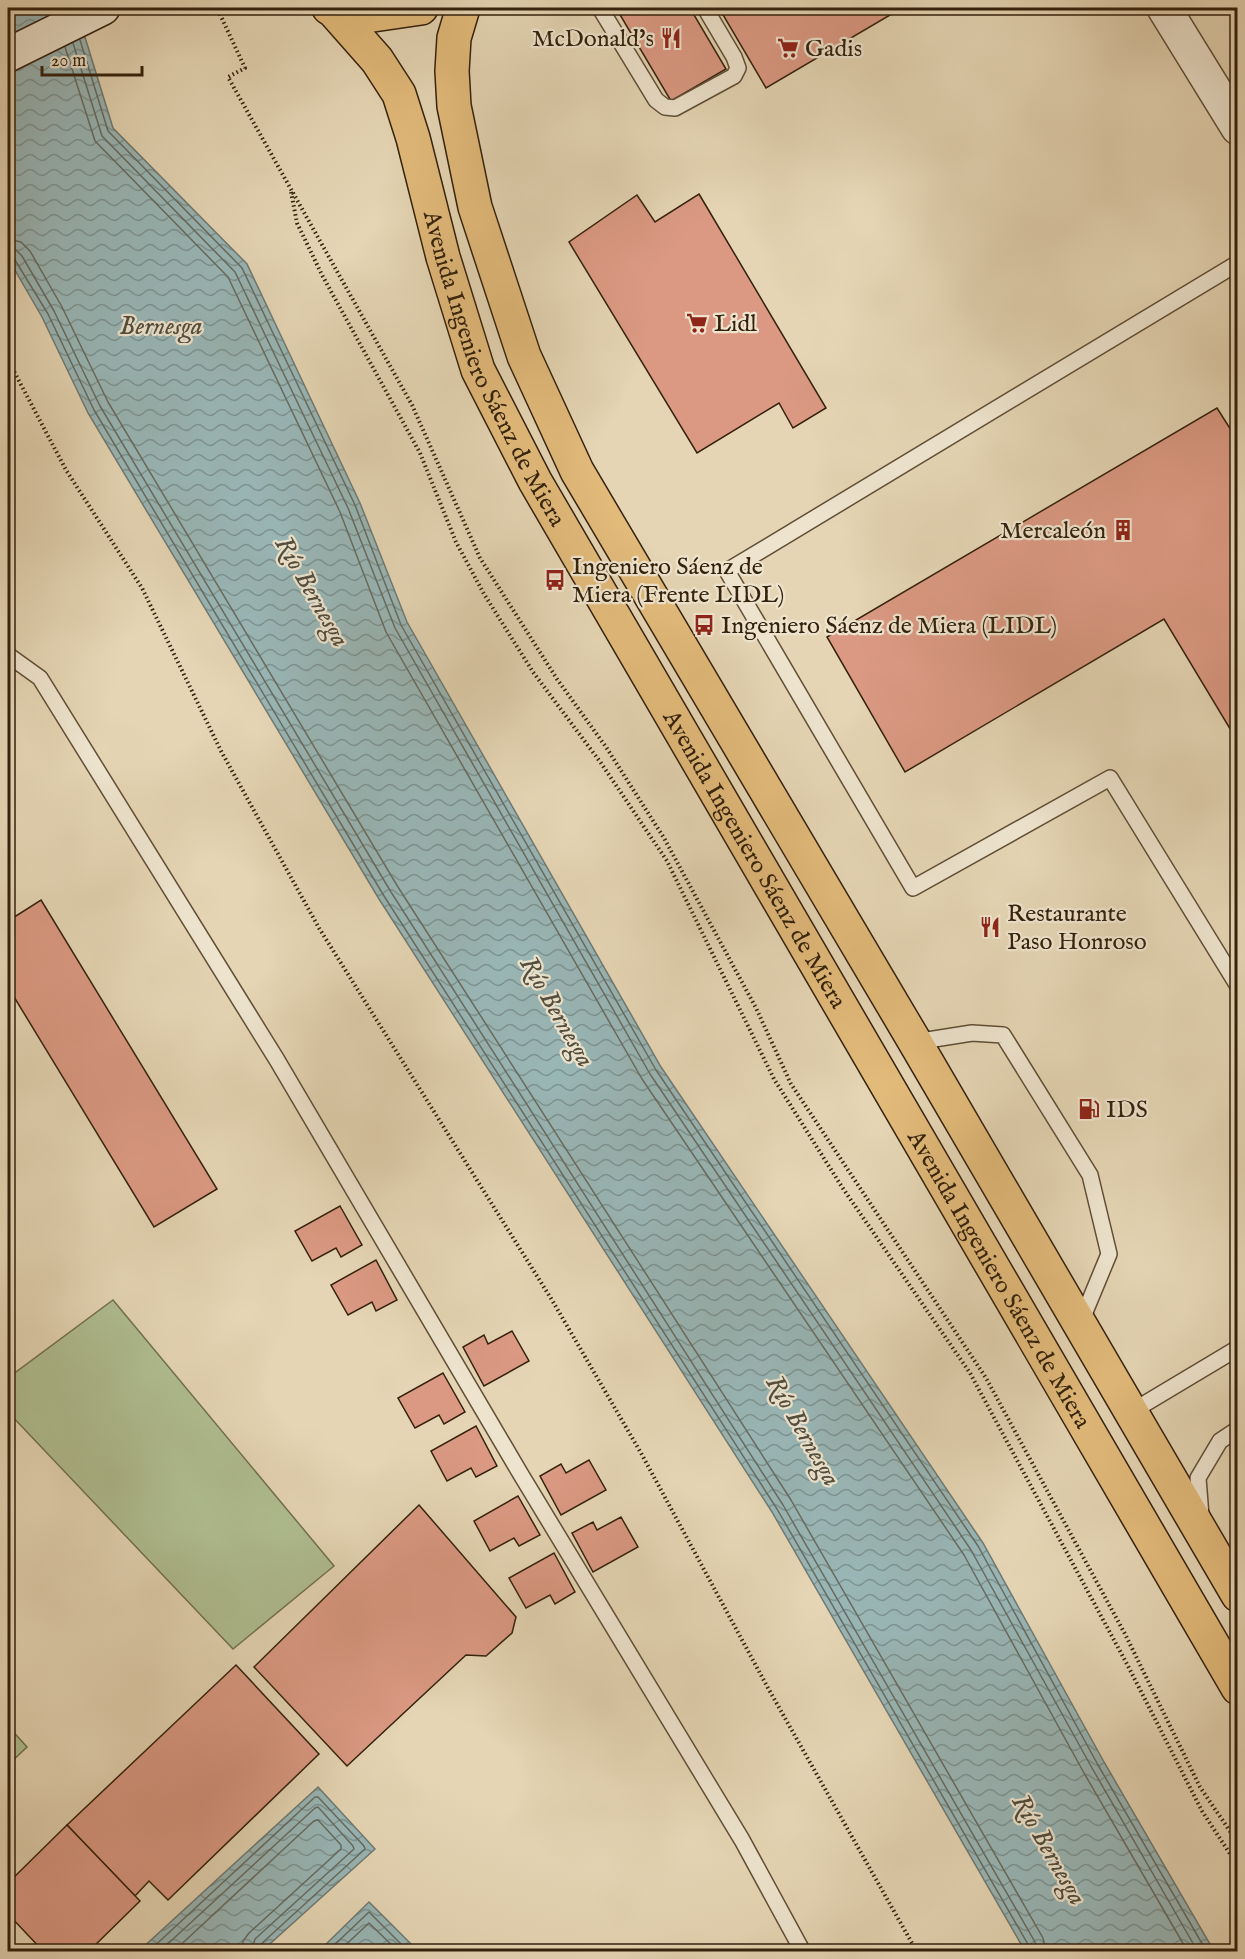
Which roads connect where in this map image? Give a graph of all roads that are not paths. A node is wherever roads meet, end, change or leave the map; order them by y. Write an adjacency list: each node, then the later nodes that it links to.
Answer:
1 (103, 8): 8 (street)
2 (331, 8): 3 (main road); 20 (main road, Avenida Ingeniero Sáenz de Miera)
3 (421, 8)
4 (463, 8): 13 (main road, Avenida Ingeniero Sáenz de Miera)
5 (600, 8): 6 (lane)
6 (705, 8)
7 (1164, 8): 9 (street)
8 (8, 55)
9 (1238, 128)
10 (1238, 263): 12 (lane)
11 (8, 655): 21 (lane)
12 (1238, 986)
13 (915, 1042): 14 (main road, Avenida Ingeniero Sáenz de Miera); 14 (lane)
14 (1080, 1324): 16 (main road, Avenida Ingeniero Sáenz de Miera)
15 (1238, 1348): 16 (lane)
16 (1131, 1412): 18 (main road, Avenida Ingeniero Sáenz de Miera)
17 (1238, 1430): 18 (lane)
18 (1202, 1534): 19 (main road, Avenida Ingeniero Sáenz de Miera)
19 (1238, 1595)
20 (1238, 1688)
21 (803, 1952)

